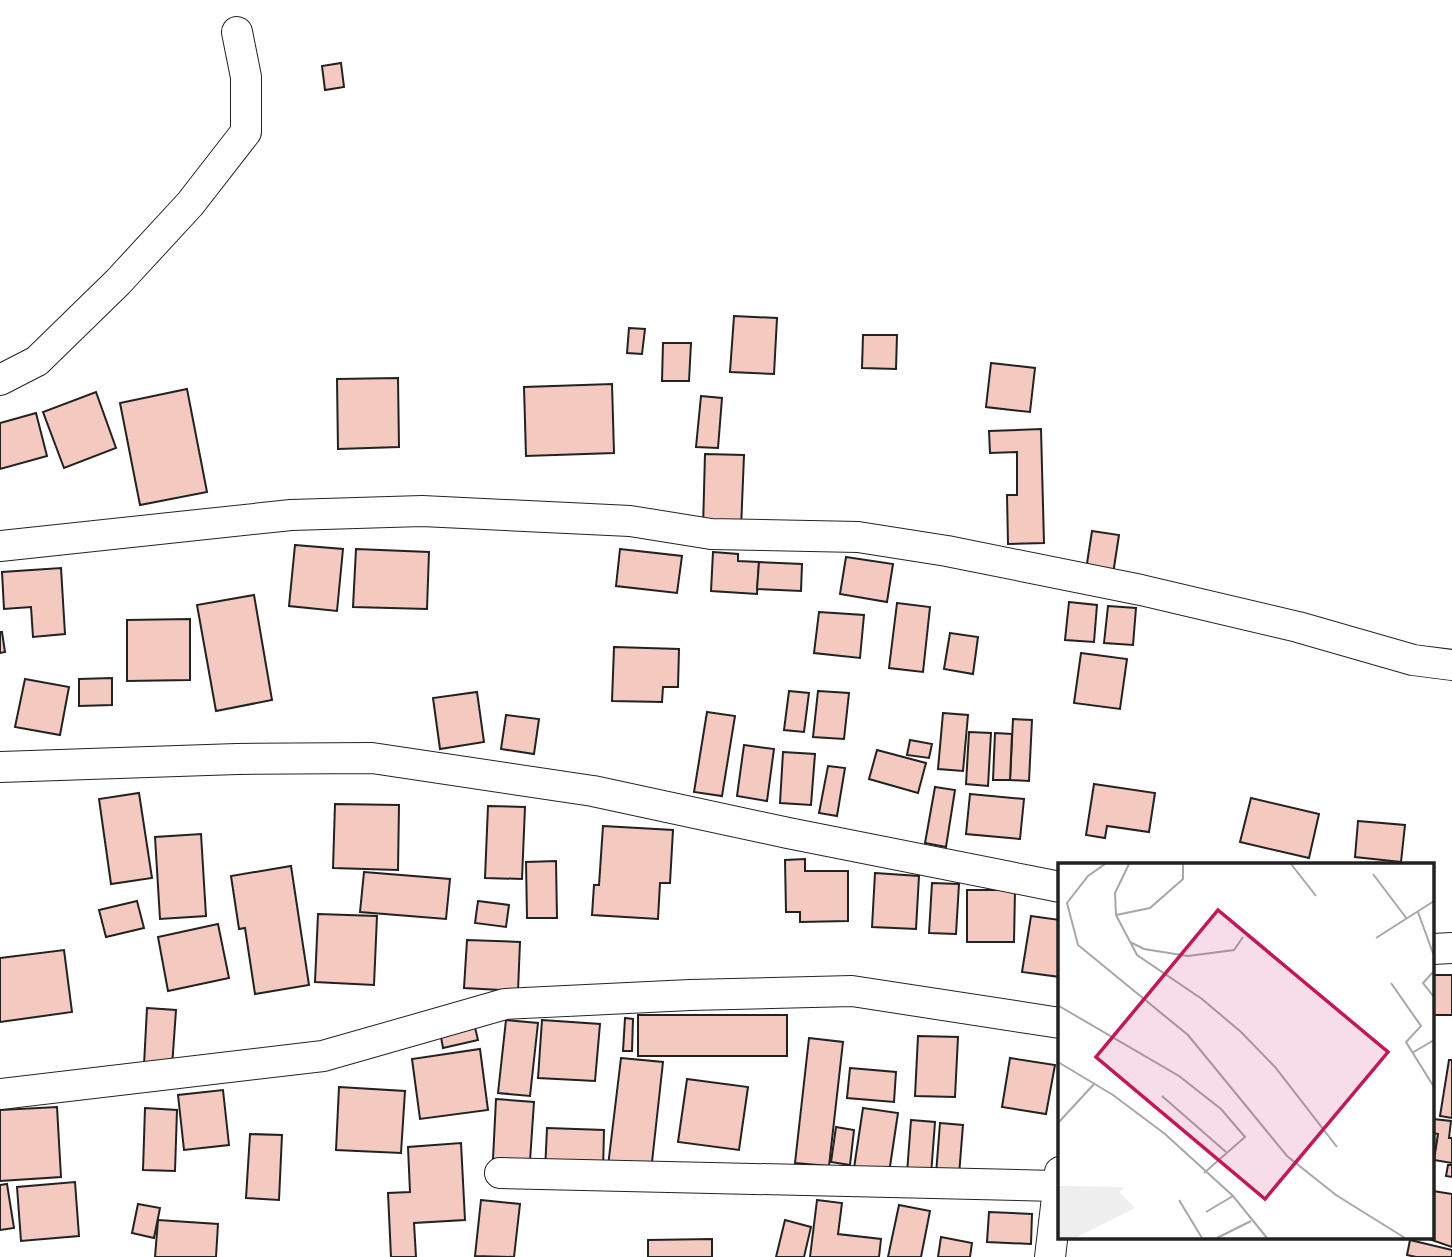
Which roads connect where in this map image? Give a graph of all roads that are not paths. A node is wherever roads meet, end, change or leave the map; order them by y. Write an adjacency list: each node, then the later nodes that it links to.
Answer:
1 (237, 32): 2 (street)
2 (0, 380)
3 (0, 546): 4 (street)
4 (1452, 665)
5 (0, 767): 6 (street)
6 (1058, 887)
7 (1434, 948): 8 (street)
8 (1452, 948)
9 (1058, 1023): 10 (street)
10 (0, 1094)
11 (500, 1173): 12 (street)
12 (1058, 1179): 13 (street)
13 (1050, 1257)

